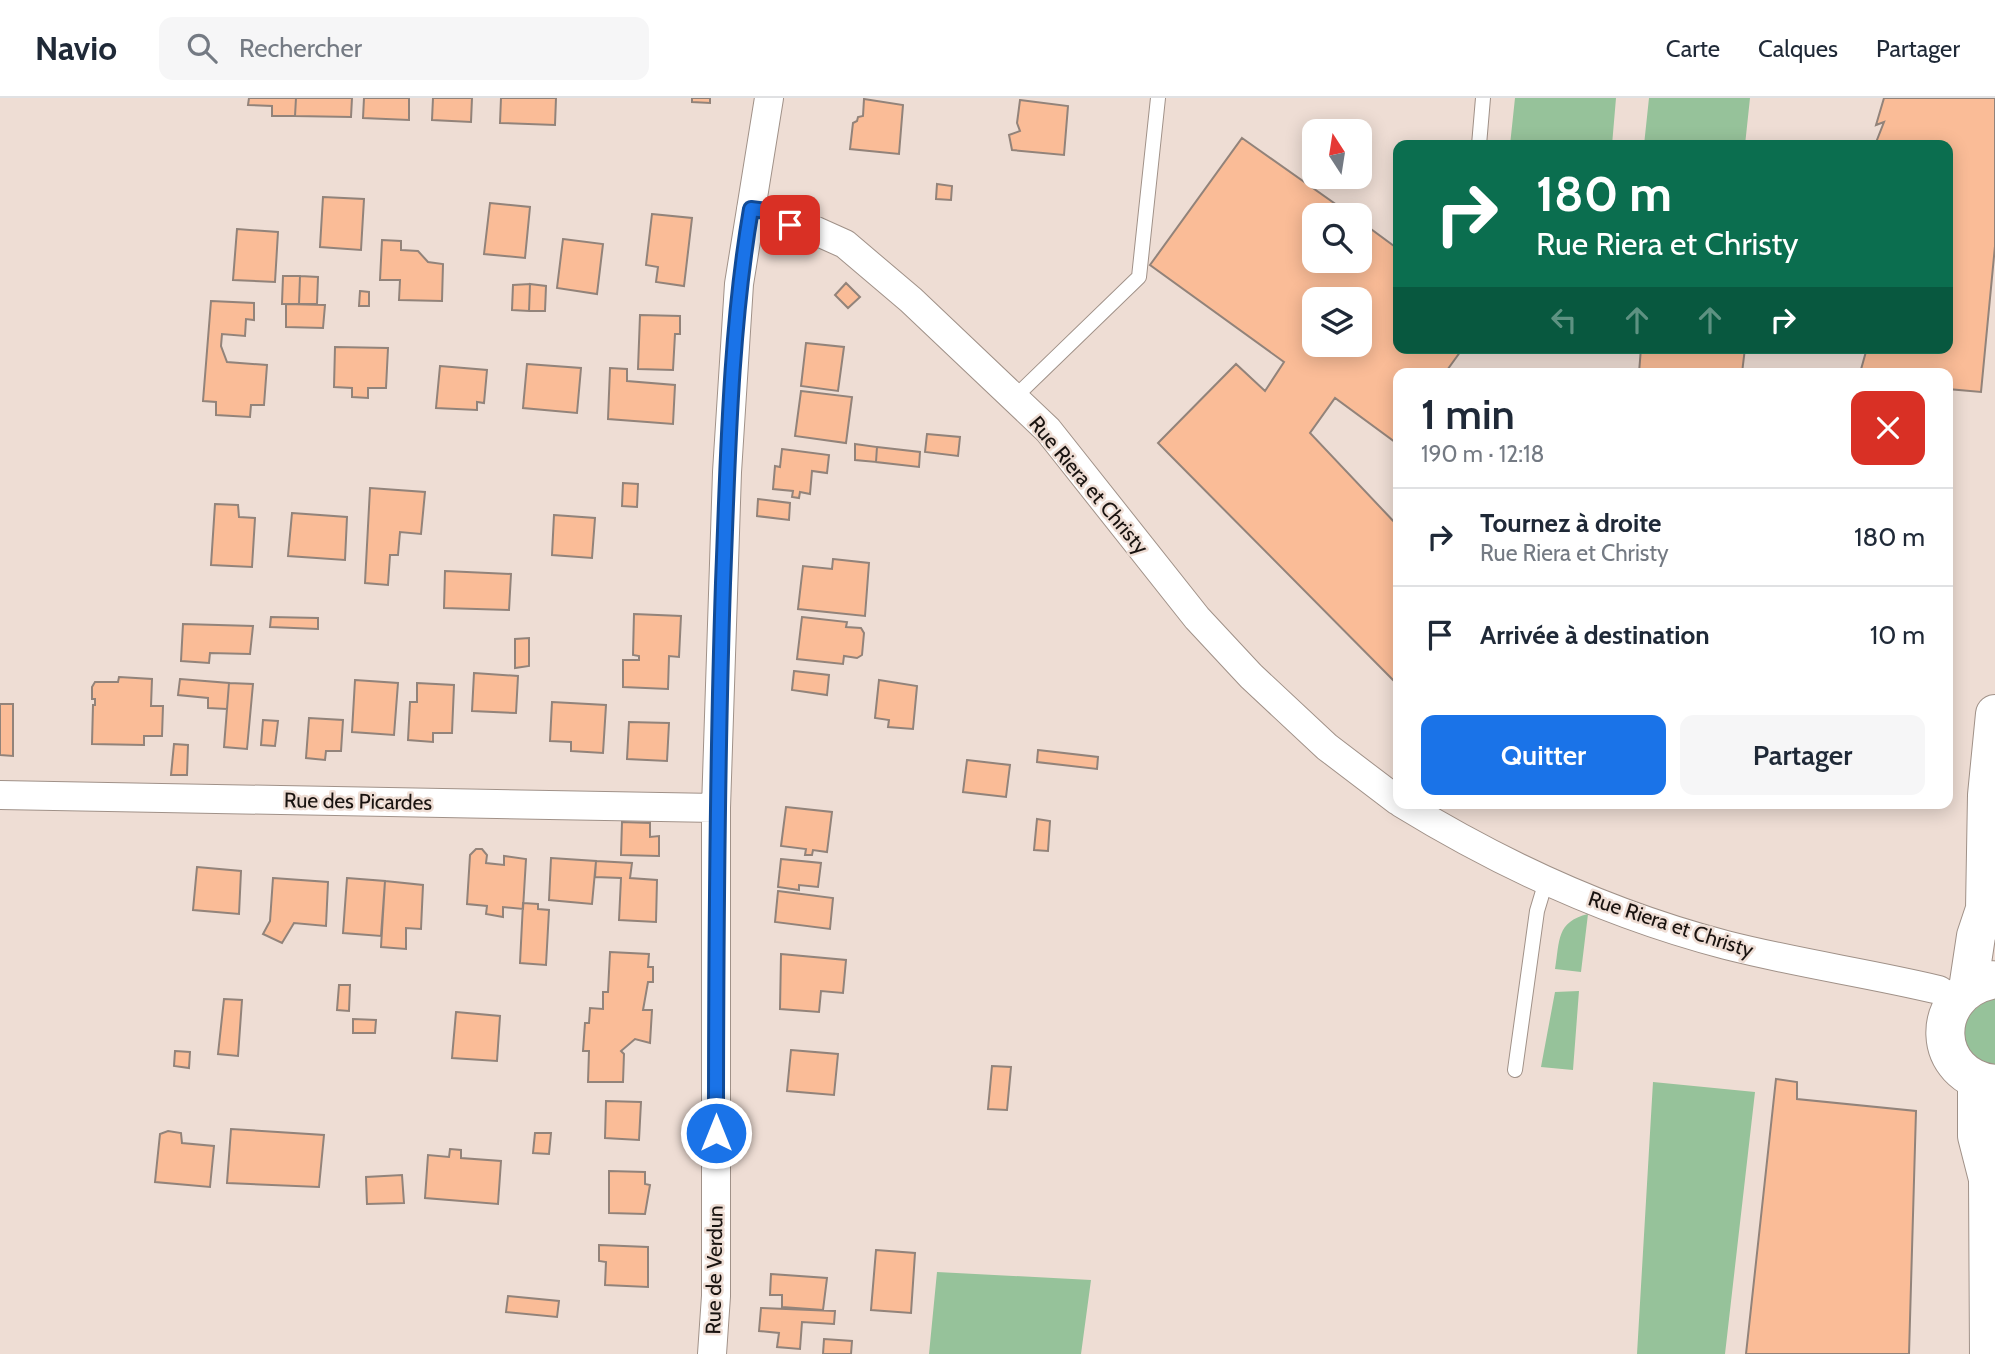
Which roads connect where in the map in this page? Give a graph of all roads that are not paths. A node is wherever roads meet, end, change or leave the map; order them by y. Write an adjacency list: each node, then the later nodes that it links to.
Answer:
1 (769, 98): 5 (street, Rue de Verdun)
2 (1158, 98): 6 (lane)
3 (1483, 98): 4 (lane)
4 (1479, 140)
5 (751, 209): 6 (street, Rue Riera et Christy); 10 (street, Rue de Verdun)
6 (1014, 398): 9 (street, Rue Riera et Christy)
7 (1995, 714): 13 (main road)
8 (0, 795): 10 (street, Rue des Picardes)
9 (1393, 797)
10 (716, 808): 18 (street, Rue de Verdun)
11 (1411, 809): 12 (street, Rue Riera et Christy)
12 (1546, 881): 14 (street, Rue Riera et Christy); 15 (lane)
13 (1990, 921): 14 (main road)
14 (1973, 990): 16 (main road)
15 (1515, 1070)
16 (1986, 1082): 17 (main road)
17 (1991, 1168): 19 (main road)
18 (712, 1354)
19 (1989, 1354)

